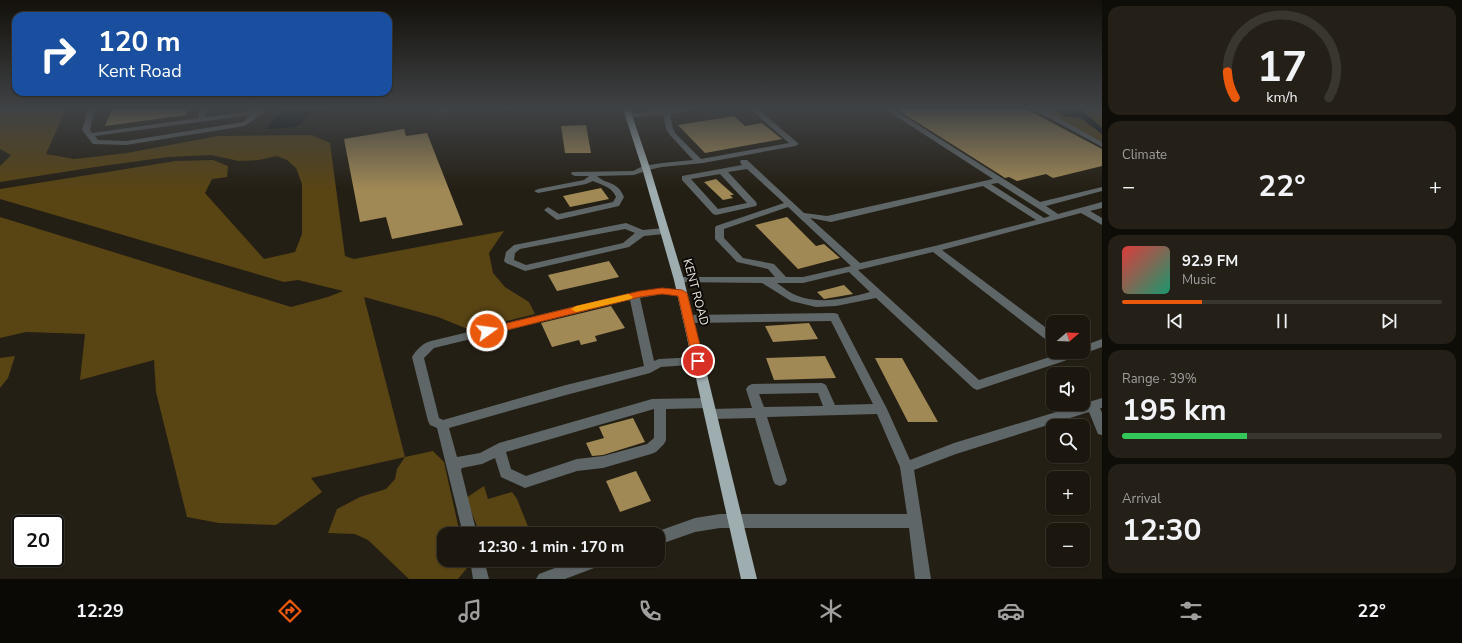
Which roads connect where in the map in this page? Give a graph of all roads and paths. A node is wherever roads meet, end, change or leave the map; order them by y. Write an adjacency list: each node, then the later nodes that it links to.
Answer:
1 (91, 136): 9 (street)
2 (137, 136): 9 (street)
3 (172, 136): 9 (street)
4 (635, 136): 14 (main road, KENT ROAD)
5 (673, 136): 12 (street)
6 (785, 136): 11 (street)
7 (931, 136): 17 (street)
8 (1086, 136): 10 (street)
9 (136, 142)
10 (1102, 145)
11 (737, 155): 12 (street); 13 (street)
12 (699, 161): 14 (street)
13 (748, 166): 15 (street); 21 (street)
14 (646, 168): 16 (street); 16 (street); 30 (main road, KENT ROAD)
15 (722, 171): 15 (street)
16 (593, 176): 20 (street); 24 (street)
17 (1000, 180): 18 (street); 22 (street)
18 (985, 184): 26 (street); 28 (street)
19 (1102, 190): 22 (street)
20 (538, 191)
21 (789, 204): 26 (street); 36 (street)
22 (1039, 205): 27 (street)
23 (1102, 205): 25 (street)
24 (548, 210)
25 (1082, 210): 27 (street); 29 (street)
26 (802, 216): 33 (street)
27 (1056, 216): 28 (street)
28 (1042, 220): 32 (street)
29 (1102, 222)
30 (664, 231): 31 (street); 34 (main road, KENT ROAD)
31 (642, 233): 31 (street)
32 (935, 249): 33 (street); 41 (street)
33 (854, 268): 36 (street); 38 (street)
34 (679, 280): 35 (street); 37 (main road, KENT ROAD)
35 (766, 281): 36 (street); 38 (street)
36 (784, 281)
37 (682, 293): 39 (street); 40 (main road, KENT ROAD)
38 (877, 294): 44 (street)
39 (634, 295): 46 (street); 53 (street)
40 (688, 319): 45 (main road, KENT ROAD); 50 (street)
41 (1046, 334)
42 (1102, 343): 43 (street)
43 (1090, 347)
44 (1055, 359)
45 (698, 361): 46 (street); 49 (main road, KENT ROAD)
46 (650, 370): 53 (street)
47 (660, 404): 49 (street); 55 (street); 55 (street)
48 (1097, 404): 54 (street); 56 (street)
49 (710, 408): 52 (street); 59 (main road, KENT ROAD)
50 (881, 409): 51 (street); 56 (street)
51 (831, 411): 52 (street); 52 (street)
52 (759, 413): 58 (street)
53 (442, 425): 57 (street)
54 (1102, 430)
55 (499, 449): 57 (street)
56 (907, 467): 60 (street)
57 (454, 469): 61 (street)
58 (780, 480)
59 (735, 521): 60 (street); 62 (street); 68 (main road, KENT ROAD)
60 (915, 521): 69 (street)
61 (468, 527)
62 (665, 536)
63 (478, 567): 66 (street)
64 (582, 567): 65 (street)
65 (563, 576): 67 (street)
66 (481, 579)
67 (544, 579)
68 (748, 579)
69 (923, 579)

